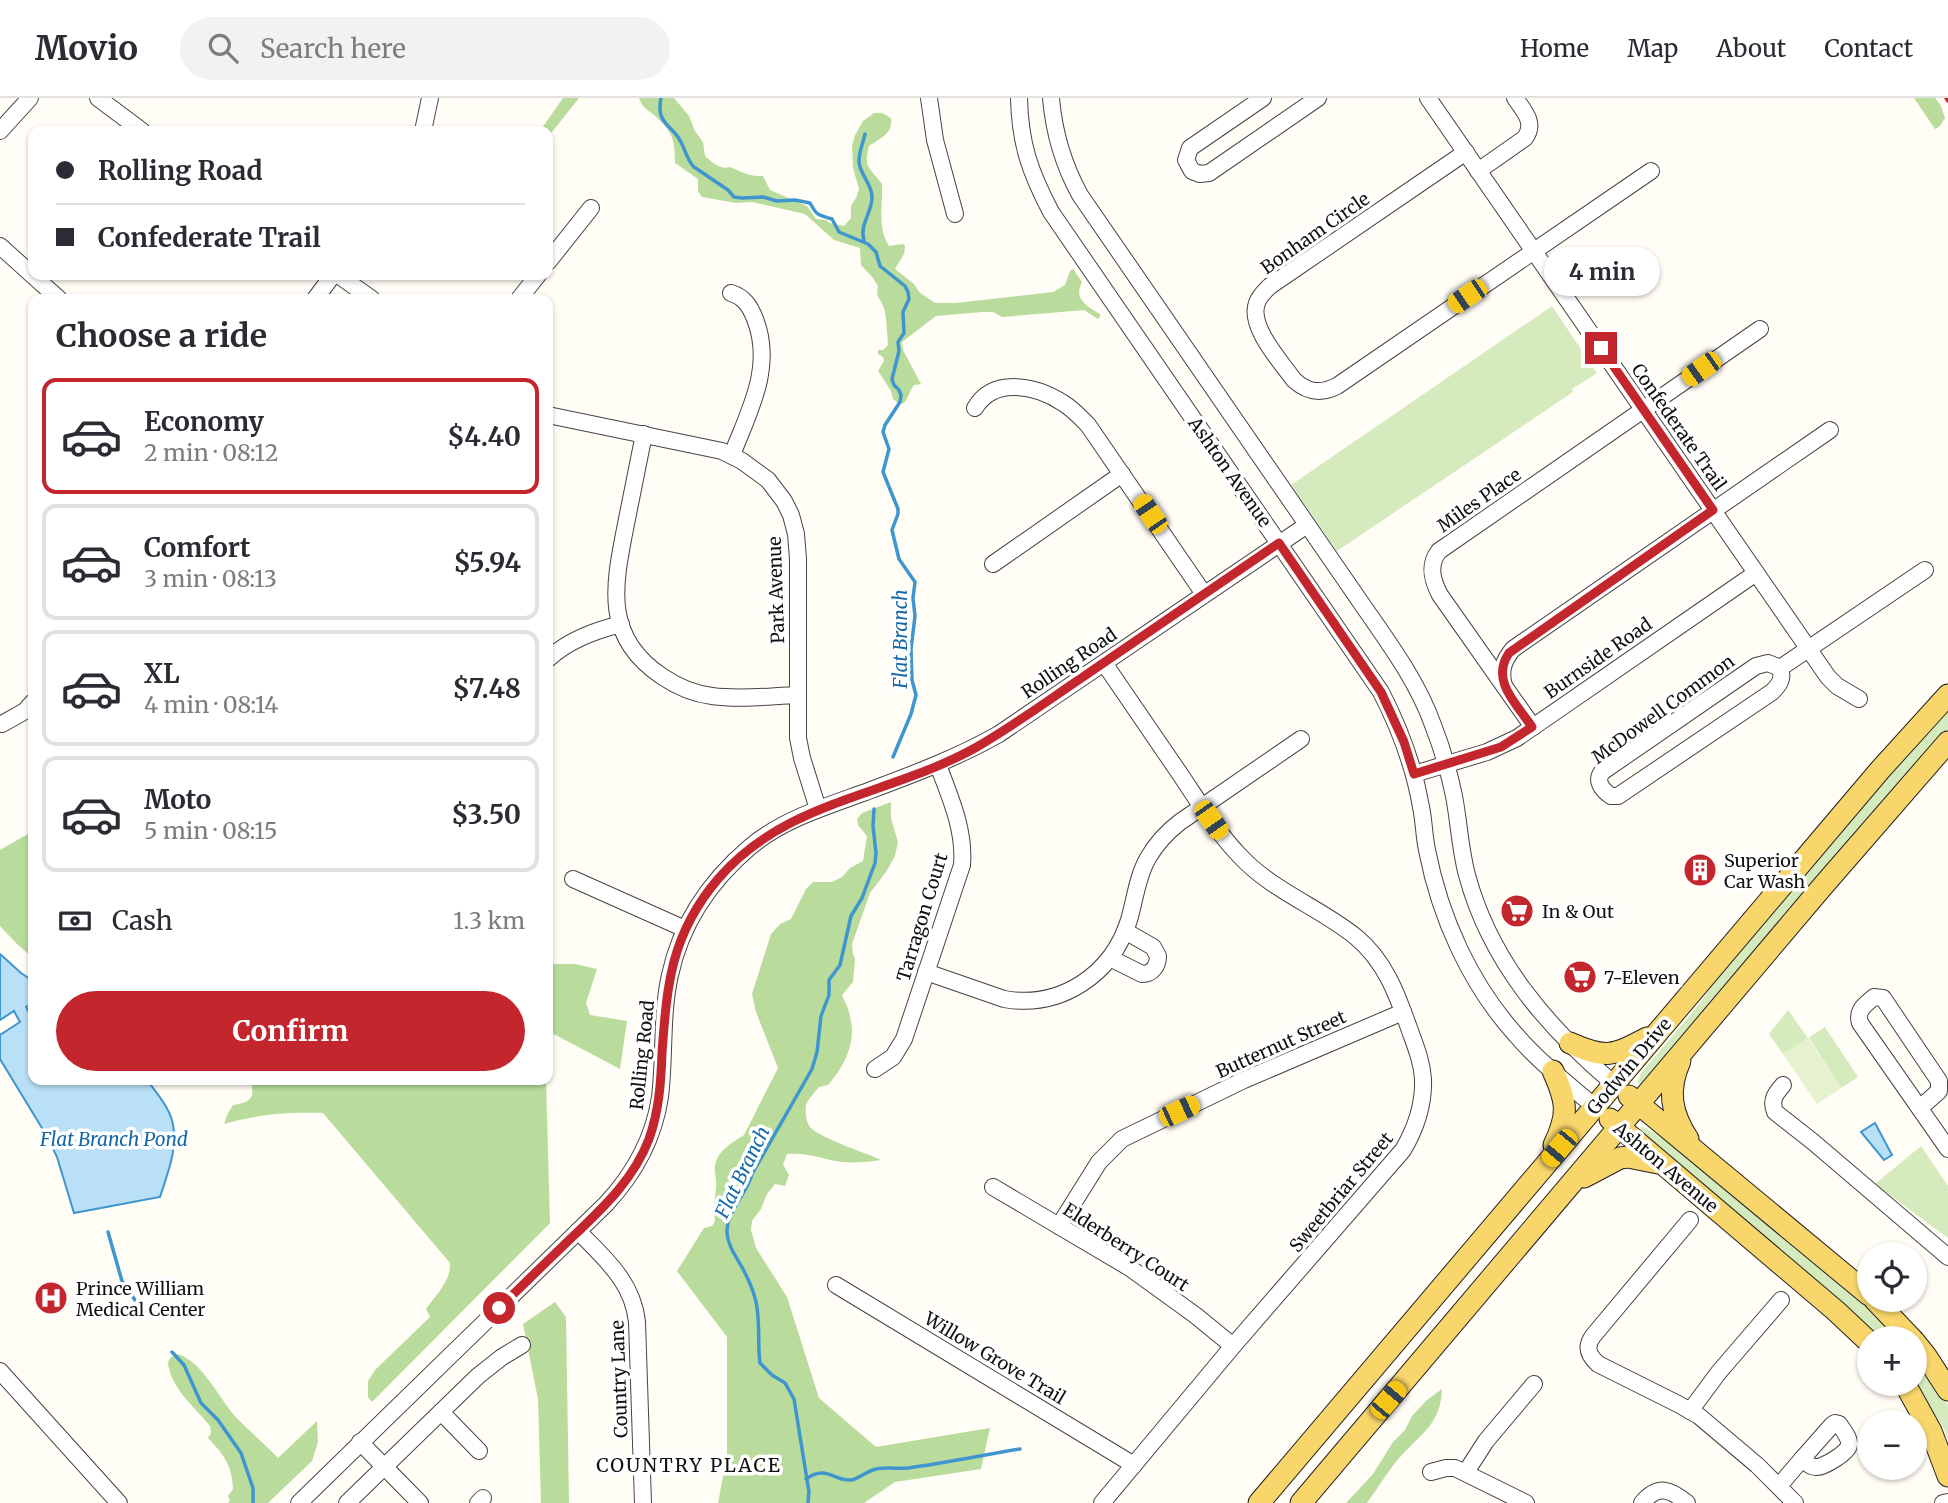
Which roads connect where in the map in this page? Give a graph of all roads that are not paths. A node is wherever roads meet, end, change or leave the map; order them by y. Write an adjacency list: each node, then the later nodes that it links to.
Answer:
1 (30, 98): 13 (street)
2 (98, 98): 11 (street)
3 (430, 98): 12 (street)
4 (929, 98): 18 (street)
5 (1019, 98): 40 (street, Ashton Avenue)
6 (1051, 98): 39 (street, Ashton Avenue)
7 (1262, 98): 8 (street)
8 (1318, 98)
9 (1429, 98): 14 (street, Confederate Trail)
10 (1515, 98): 15 (street)
11 (135, 126)
12 (424, 126)
13 (0, 131)
14 (1466, 152): 15 (street, Confederate Trail); 20 (street, Bonham Circle)
15 (1479, 170): 20 (street, Confederate Trail)
16 (1651, 171): 20 (street)
17 (591, 208): 21 (street)
18 (955, 214)
19 (0, 246): 22 (street)
20 (1534, 251): 32 (street, Confederate Trail)
21 (553, 256)
22 (28, 271)
23 (38, 280): 27 (street)
24 (345, 280): 28 (street)
25 (534, 280): 29 (street)
26 (731, 293): 36 (street)
27 (53, 294)
28 (365, 294)
29 (523, 294)
30 (1760, 329): 32 (street, Miles Place)
31 (975, 408): 37 (street)
32 (1643, 409): 38 (street, Confederate Trail); 50 (street, Miles Place)
33 (553, 416): 35 (street, Park Avenue)
34 (1830, 430): 38 (street)
35 (644, 435): 36 (street, Park Avenue); 45 (street)
36 (732, 455): 51 (street, Park Avenue)
37 (1122, 474): 41 (street); 44 (street)
38 (1713, 510): 43 (street, Confederate Trail); 50 (street)
39 (1307, 525): 40 (street, Rolling Road); 60 (street, Ashton Avenue)
40 (1279, 543): 44 (street, Rolling Road); 61 (street, Ashton Avenue)
41 (993, 565)
42 (1925, 570): 46 (street, McDowell Common)
43 (1756, 573): 46 (street, Confederate Trail); 56 (street, Burnside Road)
44 (1204, 594): 48 (street, Rolling Road)
45 (621, 624): 47 (street); 51 (street)
46 (1808, 649): 49 (street, McDowell Common); 53 (street, Confederate Trail)
47 (553, 655)
48 (1104, 663): 59 (street, Rolling Road); 62 (street, Sweetbriar Street)
49 (1780, 668): 49 (street, McDowell Common)
50 (1505, 688): 56 (street, Miles Place)
51 (798, 695): 63 (street, Park Avenue)
52 (1948, 695): 70 (main road, Godwin Drive)
53 (1859, 699)
54 (28, 708): 55 (street)
55 (2, 724)
56 (1532, 727): 60 (street, Burnside Road)
57 (1301, 739): 62 (street)
58 (1948, 742): 72 (main road, Godwin Drive)
59 (939, 765): 63 (street, Rolling Road); 68 (street, Tarragon Court)
60 (1446, 765): 61 (street, Burnside Road); 71 (street, Ashton Avenue)
61 (1414, 774): 74 (street, Ashton Avenue)
62 (1202, 807): 66 (street); 69 (street, Sweetbriar Street)
63 (818, 809): 65 (street, Rolling Road)
64 (573, 878): 65 (street)
65 (685, 929): 89 (street, Rolling Road)
66 (1125, 931): 67 (street); 67 (street)
67 (1110, 958): 68 (street)
68 (926, 972): 73 (street, Tarragon Court)
69 (1404, 1012): 88 (street, Butternut Street); 98 (street, Sweetbriar Street)
70 (1658, 1032): 71 (main road); 75 (main road, Godwin Drive)
71 (1570, 1043): 75 (street, Ashton Avenue)
72 (1688, 1047): 77 (main road, Godwin Drive); 82 (main road)
73 (876, 1069)
74 (1553, 1071): 78 (street, Ashton Avenue); 84 (main road)
75 (1614, 1084): 77 (main road, Ashton Avenue); 78 (main road, Godwin Drive)
76 (1783, 1085): 90 (street)
77 (1639, 1104): 80 (main road, Godwin Drive); 82 (main road, Ashton Avenue)
78 (1595, 1107): 80 (main road, Ashton Avenue); 84 (main road, Godwin Drive)
79 (1920, 1108): 79 (street); 81 (street)
80 (1619, 1127): 83 (main road, Ashton Avenue); 86 (main road, Godwin Drive)
81 (1948, 1149)
82 (1695, 1150): 92 (main road, Ashton Avenue)
83 (1663, 1164): 86 (main road); 96 (main road, Ashton Avenue)
84 (1542, 1169): 122 (main road, Godwin Drive)
85 (993, 1186): 88 (street, Elderberry Court)
86 (1565, 1191): 123 (main road, Godwin Drive)
87 (1690, 1220): 104 (street)
88 (1059, 1226): 98 (street, Elderberry Court)
89 (579, 1231): 106 (street, Rolling Road); 120 (street, Country Lane)
90 (1948, 1257)
91 (836, 1285): 109 (street, Willow Grove Trail)
92 (1857, 1285)
93 (1781, 1300): 104 (street)
94 (1886, 1312): 95 (main road)
95 (1900, 1326)
96 (1857, 1331)
97 (522, 1345): 105 (street)
98 (1233, 1346): 109 (street, Sweetbriar Street)
99 (1927, 1358): 102 (main road)
100 (0, 1371): 116 (street)
101 (1534, 1384): 112 (street)
102 (1948, 1390)
103 (1912, 1396): 113 (main road)
104 (1690, 1411): 114 (street)
105 (441, 1412): 107 (street); 110 (street)
106 (360, 1442): 110 (street); 117 (street, Rolling Road)
107 (479, 1451)
108 (1802, 1459): 114 (street)
109 (1134, 1465): 121 (street, Sweetbriar Street)
110 (384, 1467): 118 (street); 119 (street)
111 (1431, 1472): 112 (street)
112 (1466, 1472): 115 (street)
113 (1948, 1476)
114 (1779, 1486): 128 (street)
115 (1496, 1488): 124 (street); 125 (street)
116 (119, 1503)
117 (299, 1503)
118 (347, 1503)
119 (420, 1503)
120 (643, 1503)
121 (1102, 1503)
122 (1259, 1503)
123 (1301, 1503)
124 (1489, 1503)
125 (1526, 1503)
126 (1642, 1503): 127 (street)
127 (1687, 1503)
128 (1795, 1503)

